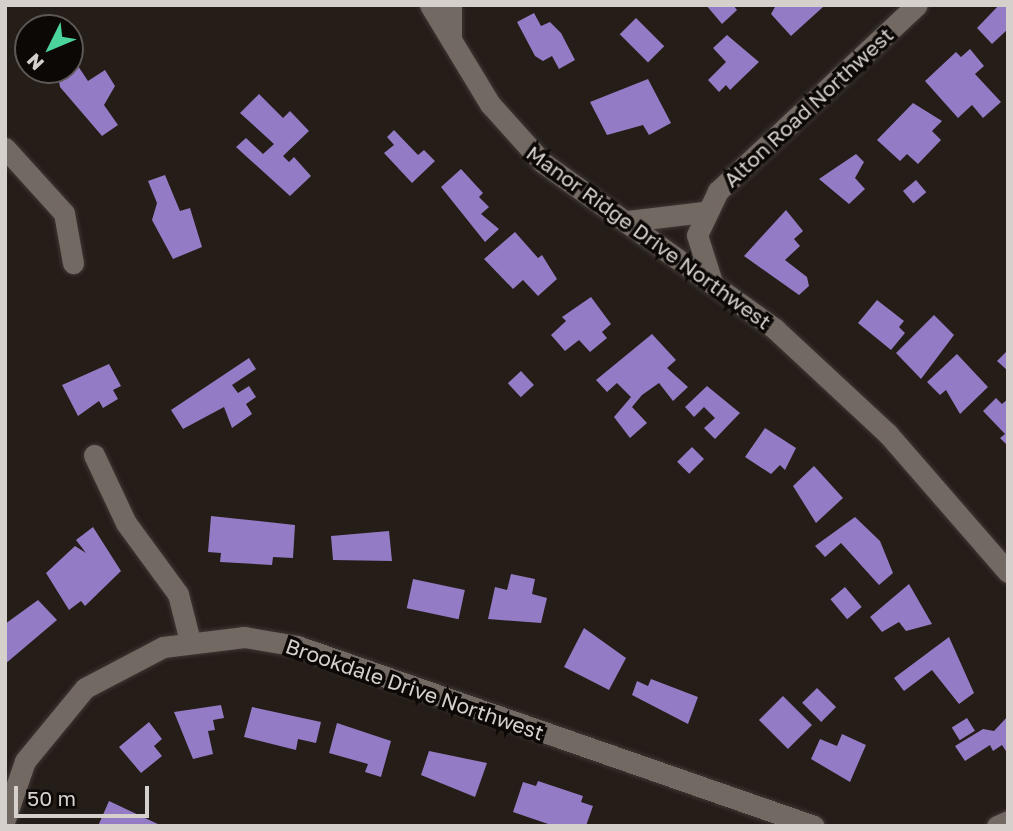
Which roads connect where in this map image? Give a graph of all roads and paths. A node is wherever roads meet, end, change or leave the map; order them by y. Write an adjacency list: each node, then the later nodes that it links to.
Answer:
1 (430, 5): 4 (street, Manor Ridge Drive Northwest)
2 (451, 5): 4 (street)
3 (917, 5): 6 (street, Alton Road Northwest)
4 (451, 40): 7 (street, Manor Ridge Drive Northwest)
5 (5, 148): 8 (street)
6 (703, 212): 7 (street); 9 (street)
7 (628, 221): 9 (street, Manor Ridge Drive Northwest)
8 (73, 263)
9 (711, 279): 11 (street, Manor Ridge Drive Northwest)
10 (94, 455): 12 (street)
11 (1008, 572)
12 (190, 641): 13 (street, Brookdale Drive Northwest); 15 (street, Brookdale Drive Northwest)
13 (5, 819)
14 (1008, 821): 16 (street)
15 (814, 826)
16 (997, 826)

